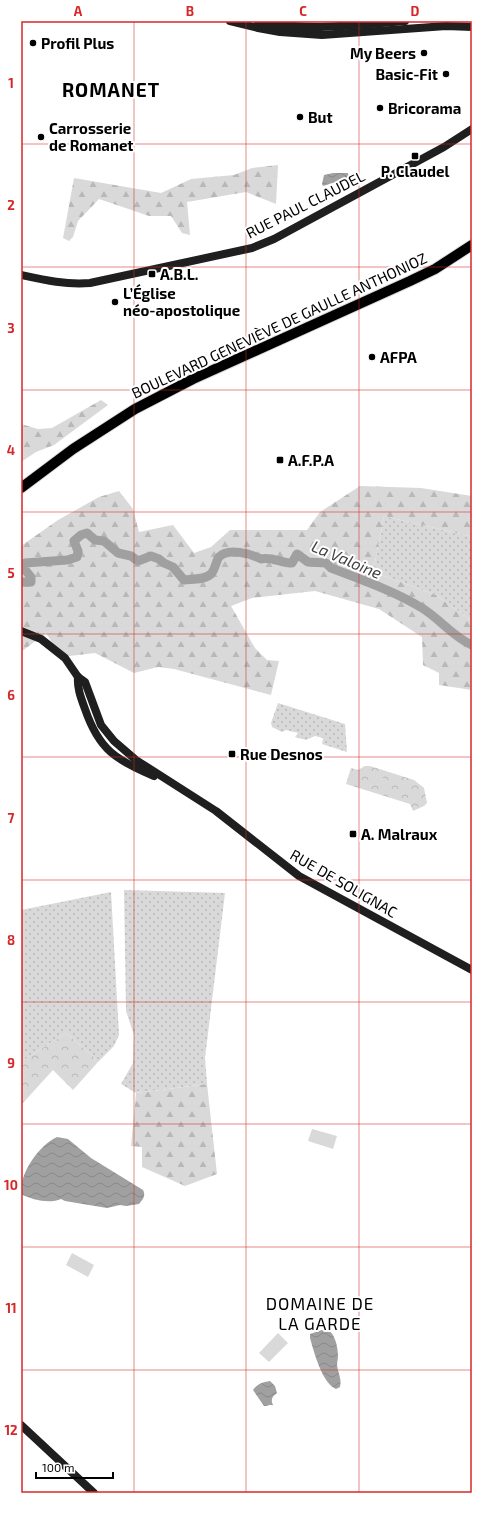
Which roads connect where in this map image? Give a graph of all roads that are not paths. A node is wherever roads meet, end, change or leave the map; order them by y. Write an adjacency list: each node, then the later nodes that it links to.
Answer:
1 (230, 21): 4 (street)
2 (258, 21): 3 (street)
3 (405, 21)
4 (472, 27)
5 (472, 129): 8 (street, RUE PAUL CLAUDEL)
6 (472, 240): 9 (main road, BOULEVARD GENEVIÈVE DE GAULLE ANTHONIOZ)
7 (472, 245): 10 (main road, BOULEVARD GENEVIÈVE DE GAULLE ANTHONIOZ)
8 (21, 275)
9 (21, 480)
10 (21, 488)
11 (21, 631): 12 (street, RUE DE SOLIGNAC)
12 (472, 970)
13 (21, 1425): 14 (street)
14 (94, 1493)

